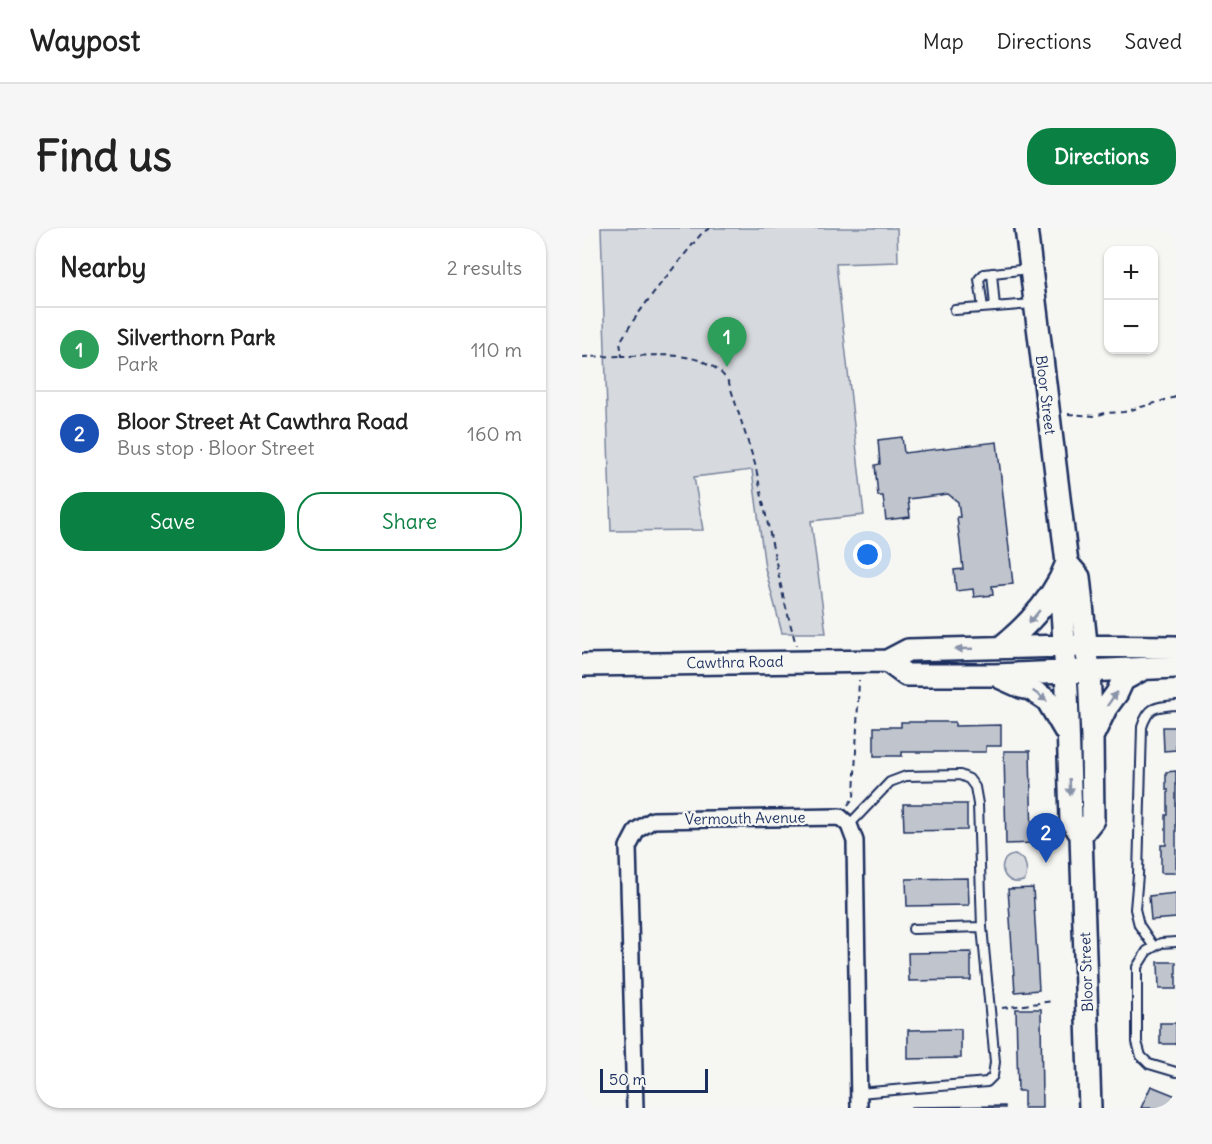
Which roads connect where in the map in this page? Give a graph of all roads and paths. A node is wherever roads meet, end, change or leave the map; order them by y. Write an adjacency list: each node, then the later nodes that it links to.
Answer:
1 (710, 228): 9 (path)
2 (1026, 228): 3 (main road, Bloor Street)
3 (1031, 269): 4 (lane); 5 (main road, Bloor Street)
4 (992, 273): 6 (lane); 7 (lane)
5 (1035, 303): 6 (lane); 12 (main road, Bloor Street)
6 (995, 307): 7 (lane)
7 (983, 308): 8 (lane)
8 (955, 310)
9 (622, 356): 10 (path); 18 (path)
10 (582, 357)
11 (1176, 397): 12 (path)
12 (1048, 412): 13 (main road, Bloor Street)
13 (1064, 571): 14 (main road, Bloor Street); 15 (main road, Bloor Street); 16 (main road, one-way to 16)
14 (1064, 646): 15 (main road, Cawthra Road); 16 (main road, Cawthra Road); 24 (main road, Bloor Street)
15 (1087, 646): 17 (main road, Cawthra Road); 25 (main road, Bloor Street)
16 (1000, 647): 20 (main road, Cawthra Road, one-way to 20)
17 (1176, 647)
18 (800, 661): 19 (main road, Cawthra Road); 21 (main road, Cawthra Road)
19 (858, 661): 20 (main road, Cawthra Road); 30 (path)
20 (887, 661): 26 (main road, Cawthra Road)
21 (582, 665)
22 (1176, 667): 23 (main road, Cawthra Road)
23 (1143, 669): 25 (main road, Cawthra Road); 29 (main road, one-way to 23)
24 (1066, 671): 25 (main road, Cawthra Road); 26 (main road, Cawthra Road); 28 (main road, Bloor Street)
25 (1089, 671): 29 (main road, Bloor Street)
26 (995, 675): 28 (main road, one-way to 28)
27 (1176, 705): 35 (lane)
28 (1068, 736): 31 (main road, Bloor Street, one-way to 31)
29 (1092, 738): 31 (main road, Bloor Street)
30 (845, 821): 32 (lane); 39 (street); 40 (street, Vermouth Avenue)
31 (1081, 835): 41 (main road, Bloor Street)
32 (982, 927): 33 (lane); 37 (lane)
33 (913, 929)
34 (1176, 942): 35 (lane)
35 (1154, 947): 38 (lane)
36 (1053, 1001): 37 (path)
37 (990, 1010): 39 (lane)
38 (1176, 1072)
39 (859, 1101)
40 (635, 1108)
41 (1090, 1108)

